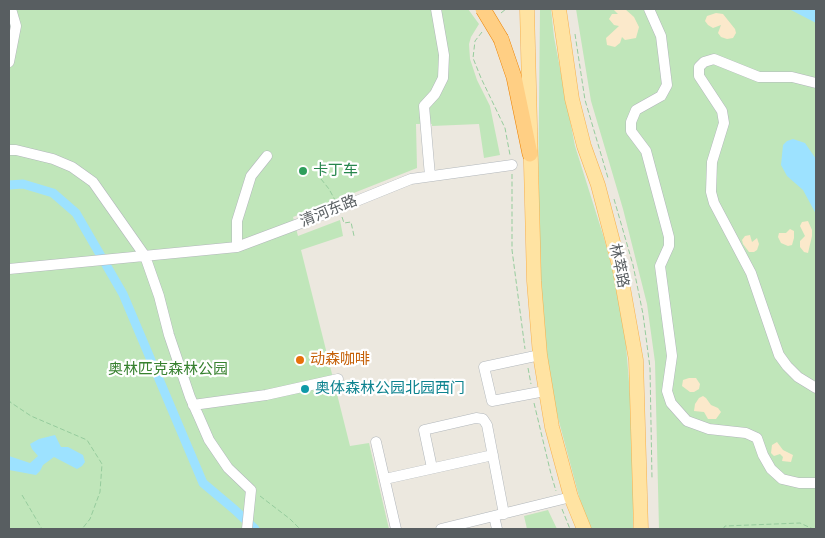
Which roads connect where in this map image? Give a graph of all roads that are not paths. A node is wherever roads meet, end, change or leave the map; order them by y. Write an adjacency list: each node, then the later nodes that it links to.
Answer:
1 (11, 9): 7 (lane)
2 (436, 9): 13 (lane)
3 (483, 9): 10 (highway, bridge)
4 (527, 9): 10 (main road)
5 (559, 9): 34 (main road, 林萃路)
6 (649, 9): 26 (lane)
7 (9, 62)
8 (816, 84): 19 (lane)
9 (9, 150): 15 (lane)
10 (530, 154): 17 (main road)
11 (266, 156): 14 (lane)
12 (512, 165): 13 (lane, 清河东路)
13 (430, 176): 14 (lane, 清河东路)
14 (237, 247): 15 (lane, 清河东路)
15 (145, 256): 16 (lane, 清河东路); 21 (lane)
16 (9, 269)
17 (540, 355): 20 (main road); 20 (lane)
18 (338, 379): 21 (lane)
19 (816, 388)
20 (539, 392): 27 (main road)
21 (193, 405): 29 (lane)
22 (376, 442): 25 (lane)
23 (493, 455): 24 (lane); 24 (lane); 28 (lane)
24 (432, 468): 25 (lane)
25 (385, 479): 30 (lane)
26 (816, 483)
27 (565, 499): 28 (lane); 33 (main road)
28 (499, 515): 31 (lane); 32 (lane)
29 (247, 529)
30 (396, 529)
31 (440, 529)
32 (497, 529)
33 (584, 529)
34 (642, 529)

